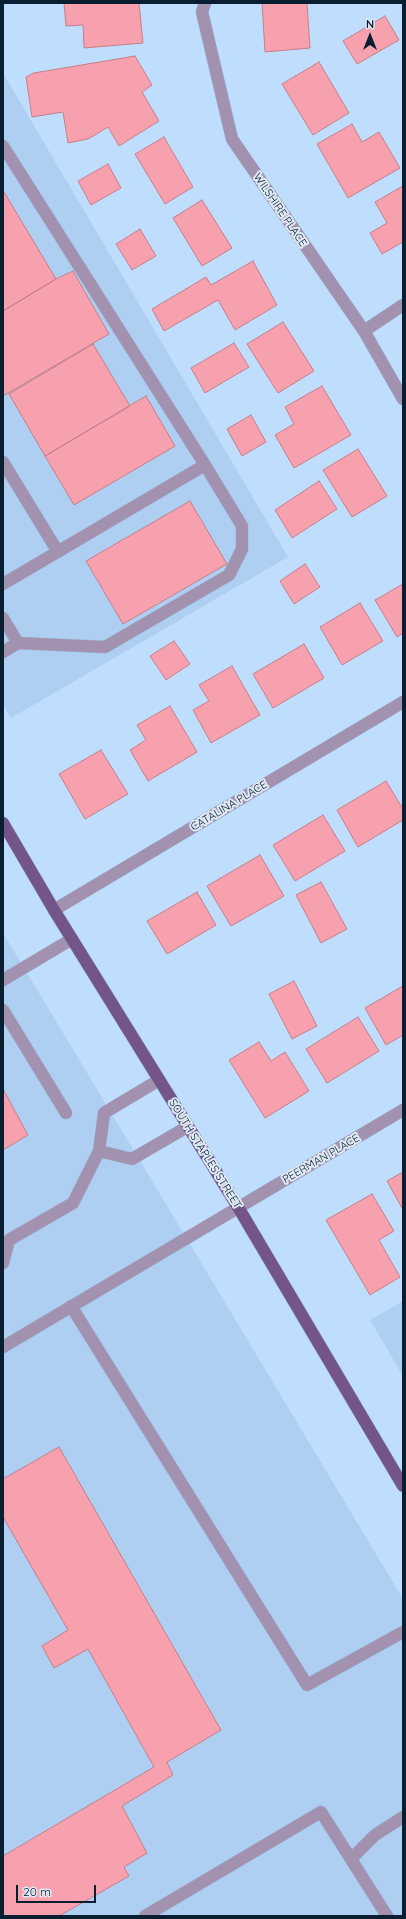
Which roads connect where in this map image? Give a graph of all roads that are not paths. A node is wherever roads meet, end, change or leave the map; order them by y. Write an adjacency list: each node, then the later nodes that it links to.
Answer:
1 (205, 3): 4 (street, WILSHIRE PLACE)
2 (3, 146): 7 (street)
3 (403, 305): 4 (street)
4 (364, 331): 5 (street, WILSHIRE PLACE)
5 (403, 398)
6 (3, 462): 8 (street)
7 (205, 466): 8 (street); 11 (street)
8 (58, 552): 9 (street)
9 (3, 584)
10 (3, 618): 11 (street)
11 (18, 643): 12 (street)
12 (3, 652)
13 (403, 702): 15 (street, CATALINA PLACE)
14 (3, 823): 15 (main road, SOUTH STAPLES STREET)
15 (54, 910): 16 (main road, SOUTH STAPLES STREET)
16 (72, 939): 17 (street); 19 (main road, SOUTH STAPLES STREET)
17 (3, 980)
18 (3, 1010): 21 (street)
19 (159, 1080): 22 (main road, SOUTH STAPLES STREET); 23 (street)
20 (403, 1110): 24 (street, PEERMAN PLACE)
21 (66, 1113)
22 (188, 1127): 23 (street); 24 (main road, SOUTH STAPLES STREET)
23 (99, 1151): 25 (street)
24 (238, 1207): 26 (street, PEERMAN PLACE); 28 (main road, SOUTH STAPLES STREET)
25 (3, 1263)
26 (72, 1306): 27 (street, PEERMAN PLACE); 29 (street)
27 (3, 1347)
28 (403, 1486)
29 (403, 1632)
30 (403, 1817): 31 (street)
31 (352, 1858): 32 (street); 33 (street)
32 (145, 1916)
33 (387, 1916)

